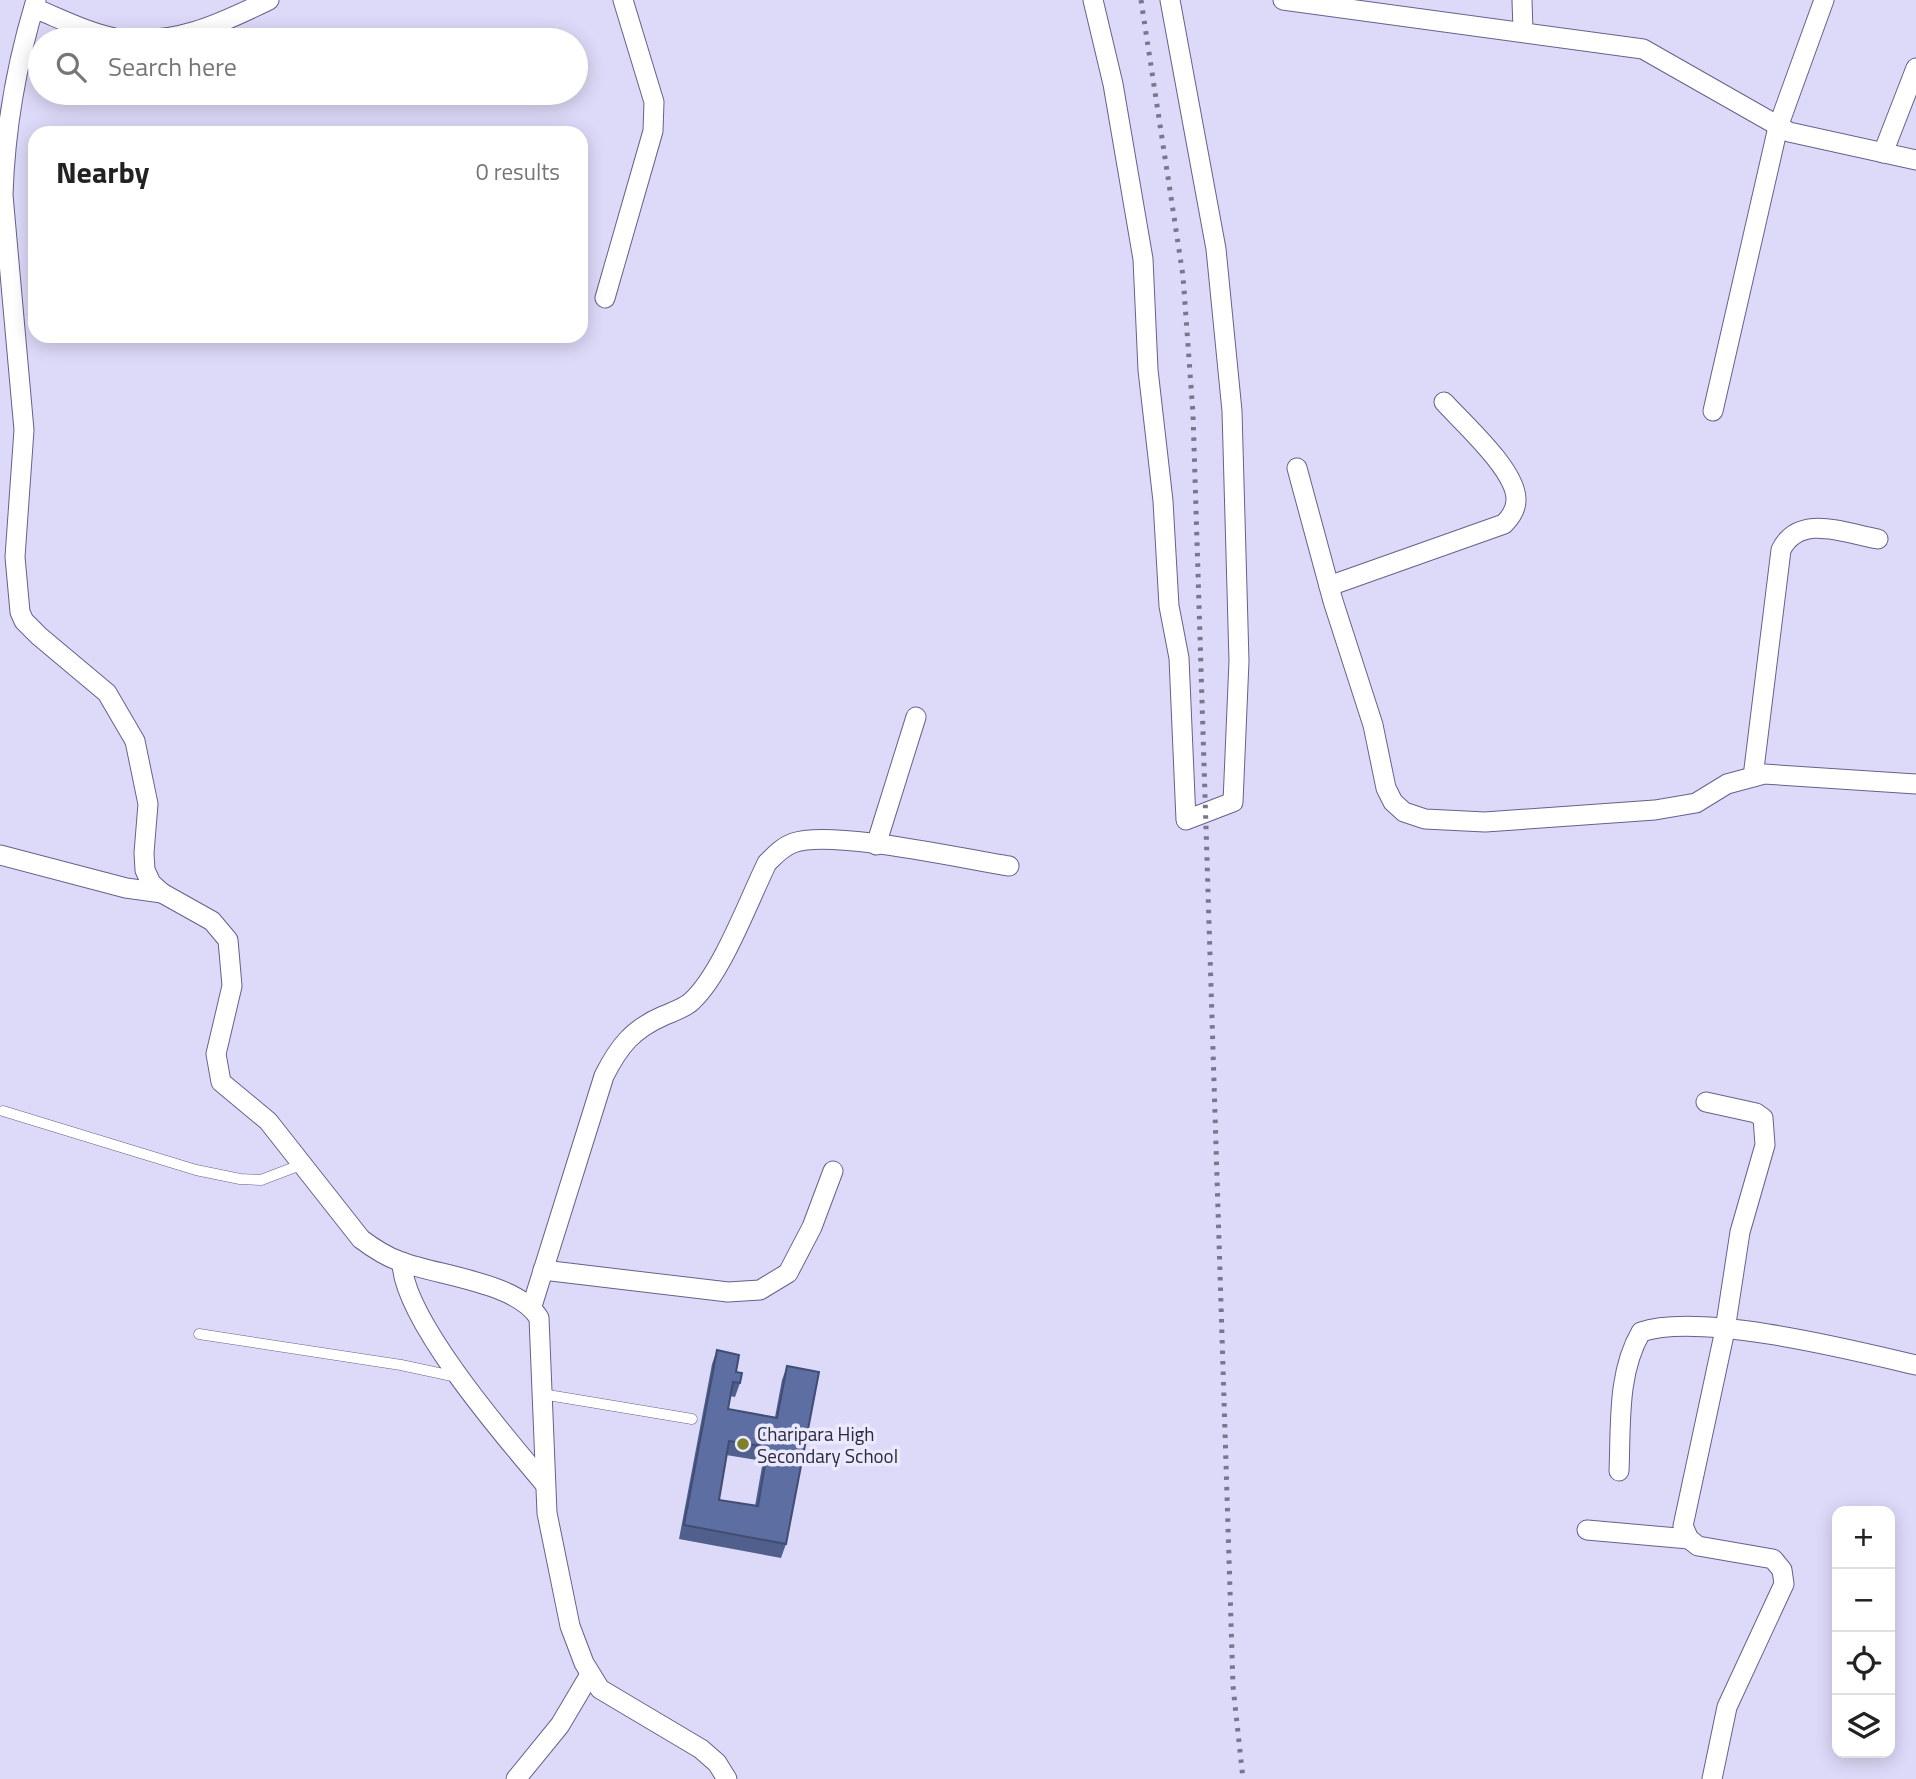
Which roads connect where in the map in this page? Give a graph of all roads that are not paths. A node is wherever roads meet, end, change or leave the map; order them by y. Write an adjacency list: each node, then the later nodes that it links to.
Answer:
1 (269, 0): 11 (street)
2 (623, 0): 18 (street)
3 (1093, 0): 4 (street)
4 (1170, 0)
5 (1522, 0): 12 (street)
6 (1824, 0): 15 (street)
7 (1291, 1): 12 (street)
8 (35, 4): 9 (street); 10 (street)
9 (30, 28)
10 (90, 28)
11 (208, 28)
12 (1523, 31): 15 (street)
13 (28, 40): 30 (street)
14 (1916, 68): 16 (street)
15 (1779, 127): 16 (street); 20 (street)
16 (1883, 153): 17 (street)
17 (1916, 160)
18 (605, 298)
19 (1444, 402): 23 (street)
20 (1713, 411)
21 (1297, 468): 23 (street)
22 (1878, 539): 25 (street)
23 (1329, 586): 25 (street)
24 (916, 718): 27 (street)
25 (1753, 777): 26 (street)
26 (1916, 784)
27 (876, 845): 29 (street); 36 (street)
28 (0, 855): 30 (street)
29 (1009, 866)
30 (162, 893): 33 (street)
31 (1706, 1102): 38 (street)
32 (3, 1111): 33 (lane)
33 (304, 1164): 35 (street)
34 (833, 1171): 36 (street)
35 (402, 1262): 37 (street); 41 (street)
36 (543, 1270): 37 (street)
37 (532, 1306): 42 (street)
38 (1725, 1330): 40 (street); 44 (street); 47 (street)
39 (199, 1334): 41 (lane)
40 (1916, 1366)
41 (459, 1377): 45 (street)
42 (542, 1394): 43 (lane); 45 (street)
43 (692, 1419)
44 (1619, 1471)
45 (544, 1483): 48 (street)
46 (1587, 1530): 47 (street)
47 (1689, 1539): 51 (street)
48 (590, 1676): 49 (street); 50 (street)
49 (516, 1779)
50 (727, 1779)
51 (1712, 1779)

